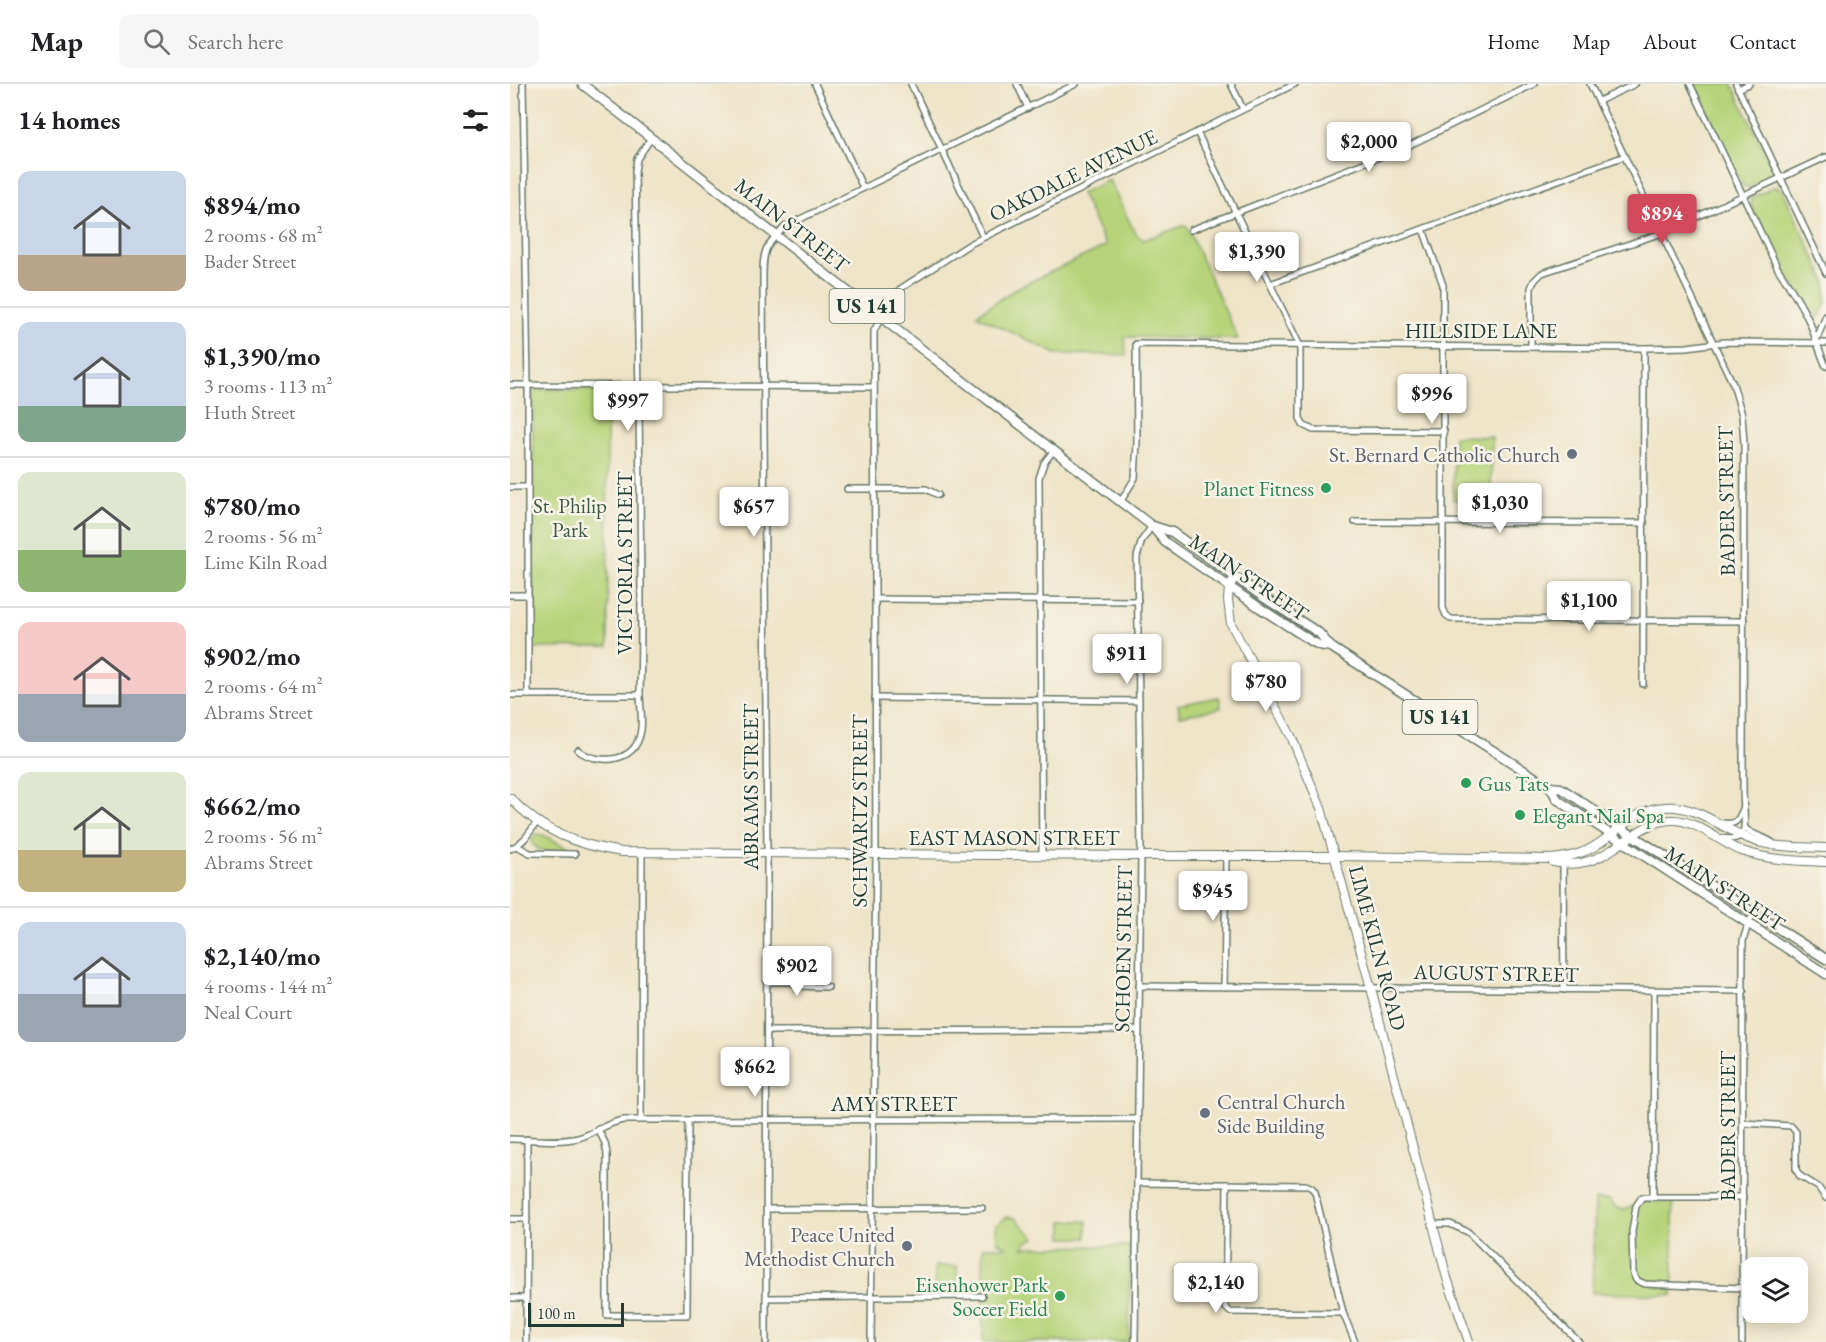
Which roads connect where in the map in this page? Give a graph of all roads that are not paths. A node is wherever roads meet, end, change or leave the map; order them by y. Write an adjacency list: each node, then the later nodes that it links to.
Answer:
1 (523, 84): 45 (street)
2 (582, 84): 19 (main road, MAIN STREET / US 141)
3 (815, 84): 24 (street)
4 (911, 84): 20 (street)
5 (1017, 84): 16 (street)
6 (1076, 84): 16 (street)
7 (1231, 84): 17 (street)
8 (1295, 84): 17 (street, OAKDALE AVENUE)
9 (1534, 84): 26 (street)
10 (1590, 84): 15 (street, BADER STREET)
11 (1635, 84): 15 (street)
12 (1690, 84): 25 (street)
13 (1749, 84): 14 (street)
14 (1737, 86): 23 (street)
15 (1599, 101): 21 (street, BADER STREET)
16 (1028, 108): 20 (street)
17 (1243, 109): 18 (street, OAKDALE AVENUE)
18 (1197, 132): 26 (street); 31 (street, OAKDALE AVENUE)
19 (651, 138): 30 (main road, MAIN STREET / US 141); 46 (street, VICTORIA STREET)
20 (941, 150): 24 (street); 31 (street)
21 (1625, 156): 27 (street); 29 (street, BADER STREET)
22 (1826, 157): 23 (street)
23 (1781, 178): 25 (street); 32 (street)
24 (863, 188): 30 (street)
25 (1743, 196): 29 (street); 37 (street)
26 (1236, 213): 28 (street); 33 (street)
27 (1423, 229): 33 (street); 40 (street)
28 (1191, 230)
29 (1662, 233): 36 (street, BADER STREET); 41 (street)
30 (776, 236): 35 (main road, MAIN STREET / US 141); 47 (street, ABRAMS STREET)
31 (983, 237): 35 (street, OAKDALE AVENUE)
32 (1826, 273)
33 (1270, 284): 39 (street)
34 (1826, 316): 37 (street)
35 (880, 317): 48 (street, SCHWARTZ STREET); 50 (main road, MAIN STREET / US 141)
36 (1713, 343): 37 (street, HILLSIDE LANE); 42 (street, HILLSIDE LANE); 69 (street, BADER STREET)
37 (1816, 343): 38 (street, HILLSIDE LANE); 43 (street)
38 (1826, 343)
39 (1300, 346): 40 (street, HILLSIDE LANE); 49 (street); 56 (street, HILLSIDE LANE)
40 (1443, 346): 41 (street, HILLSIDE LANE); 49 (street)
41 (1531, 347): 42 (street, HILLSIDE LANE)
42 (1644, 348): 59 (street)
43 (1826, 366)
44 (510, 385): 45 (street)
45 (528, 385): 46 (street); 52 (street)
46 (639, 385): 47 (street); 74 (street, VICTORIA STREET)
47 (764, 386): 48 (street); 94 (street, ABRAMS STREET)
48 (873, 387): 54 (street, SCHWARTZ STREET)
49 (1444, 431): 58 (street)
50 (1054, 450): 56 (main road, MAIN STREET / US 141); 66 (street)
51 (510, 487): 52 (street)
52 (528, 487): 64 (street)
53 (847, 489): 54 (street)
54 (874, 489): 55 (street); 65 (street, SCHWARTZ STREET)
55 (938, 495)
56 (1120, 501): 60 (main road, MAIN STREET / US 141)
57 (1355, 522): 58 (street)
58 (1444, 522): 59 (street); 68 (street)
59 (1644, 523): 68 (street)
60 (1152, 526): 61 (main road, MAIN STREET / US 141); 62 (main road, MAIN STREET / US 141); 67 (street, SCHOEN STREET)
61 (1235, 577): 62 (main road); 70 (main road, MAIN STREET / US 141)
62 (1229, 587): 70 (main road, MAIN STREET / US 141); 100 (main road, LIME KILN ROAD)
63 (510, 595): 64 (street)
64 (528, 595): 73 (street)
65 (875, 599): 66 (street); 75 (street, SCHWARTZ STREET)
66 (1040, 600): 67 (street); 76 (street)
67 (1138, 601): 77 (street, SCHOEN STREET)
68 (1644, 620): 69 (street); 71 (street)
69 (1744, 621): 81 (street, BADER STREET)
70 (1331, 647): 79 (main road, MAIN STREET / US 141)
71 (1644, 684)
72 (510, 695): 73 (street)
73 (528, 695): 74 (street)
74 (640, 695): 78 (street, VICTORIA STREET)
75 (875, 698): 76 (street); 96 (street, SCHWARTZ STREET)
76 (1041, 700): 77 (street); 97 (street)
77 (1139, 700): 98 (street, SCHOEN STREET)
78 (578, 750)
79 (1550, 787): 84 (main road, MAIN STREET / US 141); 86 (main road, MAIN STREET / US 141)
80 (510, 798): 82 (main road, EAST MASON STREET)
81 (1743, 808): 83 (street); 85 (street, BADER STREET)
82 (537, 822): 90 (street); 93 (main road, EAST MASON STREET)
83 (1714, 822): 84 (main road, EAST MASON STREET); 85 (main road, EAST MASON STREET)
84 (1619, 828): 86 (main road, EAST MASON STREET); 87 (main road, MAIN STREET / US 141)
85 (1744, 832): 88 (street); 91 (main road, EAST MASON STREET)
86 (1610, 835): 89 (main road, MAIN STREET / US 141); 101 (main road, EAST MASON STREET)
87 (1633, 836): 88 (main road, EAST MASON STREET); 89 (main road, EAST MASON STREET); 103 (main road, MAIN STREET / US 141)
88 (1715, 838): 102 (main road, EAST MASON STREET)
89 (1622, 843): 101 (main road, EAST MASON STREET); 104 (main road, MAIN STREET / US 141)
90 (517, 846): 92 (street); 95 (street)
91 (1826, 848)
92 (510, 849)
93 (642, 852): 94 (main road, EAST MASON STREET); 118 (street)
94 (767, 853): 96 (main road, EAST MASON STREET); 107 (street, ABRAMS STREET)
95 (575, 854)
96 (876, 854): 97 (main road, EAST MASON STREET); 117 (street, SCHWARTZ STREET)
97 (1042, 855): 98 (main road, EAST MASON STREET)
98 (1141, 856): 99 (main road, EAST MASON STREET); 108 (street, SCHOEN STREET)
99 (1226, 856): 100 (main road, EAST MASON STREET); 110 (street)
100 (1335, 856): 101 (main road, EAST MASON STREET); 111 (main road, LIME KILN ROAD)
101 (1563, 861): 112 (street)
102 (1826, 862)
103 (1754, 913): 104 (street, BADER STREET); 105 (main road, MAIN STREET / US 141)
104 (1748, 924): 106 (main road, MAIN STREET / US 141); 114 (street, BADER STREET)
105 (1826, 959)
106 (1826, 974)
107 (767, 982): 109 (street); 116 (street, ABRAMS STREET)
108 (1140, 986): 110 (street, AUGUST STREET); 115 (street, SCHOEN STREET)
109 (828, 987)
110 (1224, 987): 111 (street, AUGUST STREET)
111 (1371, 988): 112 (street, AUGUST STREET); 137 (main road, LIME KILN ROAD)
112 (1564, 990): 113 (street, AUGUST STREET)
113 (1654, 991): 114 (street, AUGUST STREET); 129 (street)
114 (1744, 991): 123 (street, BADER STREET)
115 (1139, 1030): 117 (street); 119 (street, SCHOEN STREET)
116 (767, 1031): 117 (street); 121 (street, ABRAMS STREET)
117 (876, 1031): 122 (street, SCHWARTZ STREET)
118 (641, 1119): 120 (street, AMY STREET); 124 (street, AMY STREET)
119 (1138, 1119): 122 (street, AMY STREET); 127 (street, SCHOEN STREET)
120 (688, 1120): 121 (street, AMY STREET); 124 (street)
121 (766, 1120): 122 (street, AMY STREET); 133 (street, ABRAMS STREET)
122 (874, 1120): 134 (street, SCHWARTZ STREET)
123 (1743, 1123): 130 (street, BADER STREET); 131 (street)
124 (598, 1129): 126 (street, AMY STREET)
125 (510, 1139): 126 (street, AMY STREET)
126 (527, 1139): 136 (street)
127 (1137, 1183): 128 (street); 150 (street, SCHOEN STREET)
128 (1227, 1184): 145 (street); 145 (street)
129 (1653, 1196): 130 (street); 139 (street)
130 (1743, 1197): 138 (street, BADER STREET)
131 (1826, 1198)
132 (982, 1208): 134 (street)
133 (766, 1209): 134 (street); 142 (street, ABRAMS STREET)
134 (873, 1209): 143 (street, SCHWARTZ STREET)
135 (510, 1219): 136 (street)
136 (527, 1219): 144 (street)
137 (1433, 1224): 152 (main road, LIME KILN ROAD); 153 (street)
138 (1742, 1257)
139 (1742, 1288)
140 (982, 1296): 143 (street)
141 (510, 1298): 144 (street)
142 (766, 1298): 143 (street); 148 (street, ABRAMS STREET)
143 (872, 1298): 149 (street, SCHWARTZ STREET)
144 (526, 1299): 147 (street)
145 (1343, 1313): 151 (street)
146 (1742, 1323): 154 (street, BADER STREET)
147 (526, 1342)
148 (766, 1342)
149 (871, 1342)
150 (1135, 1342)
151 (1355, 1342)
152 (1469, 1342)
153 (1579, 1342)
154 (1742, 1342)

